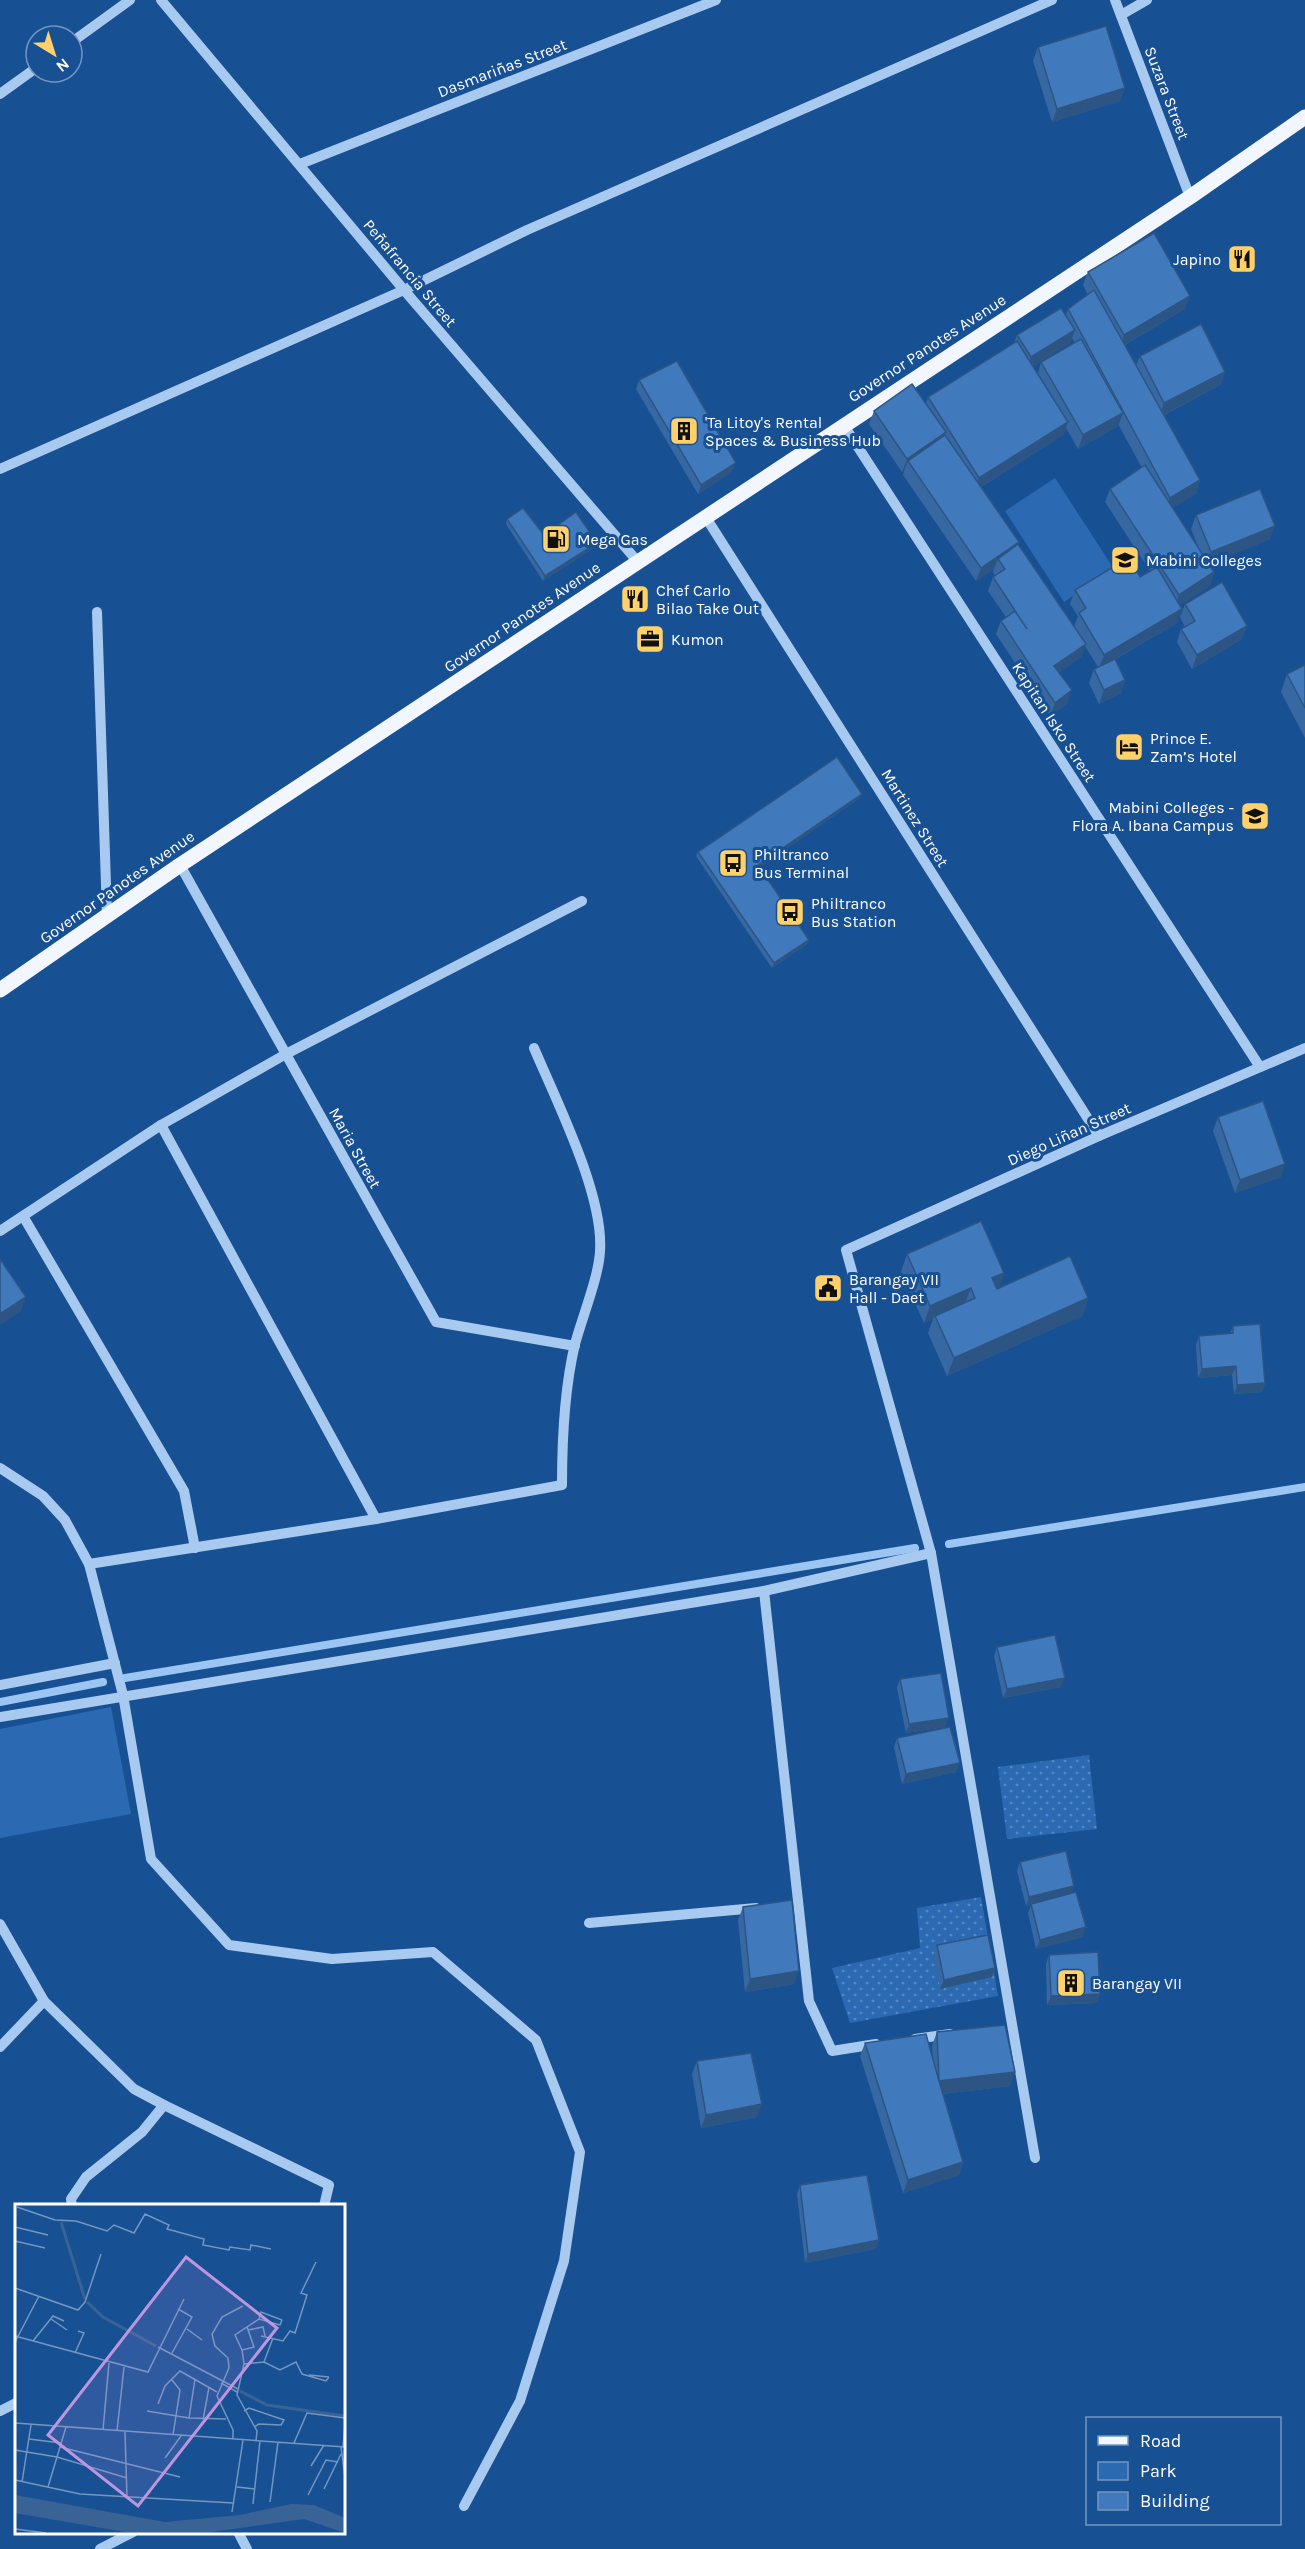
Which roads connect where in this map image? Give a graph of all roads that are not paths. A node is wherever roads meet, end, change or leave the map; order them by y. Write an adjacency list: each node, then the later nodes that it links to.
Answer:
1 (130, 0): 8 (street)
2 (161, 0): 12 (street, Peñafrancia Street)
3 (716, 0): 12 (street, Dasmariñas Street)
4 (1052, 0): 14 (street)
5 (1115, 0): 7 (street, Suzara Street)
6 (1147, 0): 7 (street)
7 (1121, 15): 13 (street, Suzara Street)
8 (84, 33)
9 (24, 77): 10 (street)
10 (0, 94)
11 (1305, 117): 13 (main road, Governor Panotes Avenue)
12 (300, 164): 14 (street, Peñafrancia Street)
13 (1190, 197): 15 (main road, Governor Panotes Avenue)
14 (404, 290): 16 (street); 18 (street, Peñafrancia Street)
15 (843, 424): 17 (main road, Governor Panotes Avenue); 27 (street, Kapitan Isko Street)
16 (0, 470)
17 (705, 516): 18 (main road, Governor Panotes Avenue); 29 (street, Martinez Street)
18 (638, 562): 20 (main road, Governor Panotes Avenue)
19 (97, 612): 22 (street)
20 (180, 865): 22 (main road, Governor Panotes Avenue); 26 (street, Maria Street)
21 (582, 901): 26 (street)
22 (107, 915): 23 (main road, Governor Panotes Avenue)
23 (0, 990)
24 (534, 1048): 32 (street)
25 (1305, 1048): 27 (street, Diego Liñan Street)
26 (286, 1054): 28 (street); 32 (street, Maria Street)
27 (1260, 1067): 29 (street, Diego Liñan Street)
28 (161, 1125): 30 (street); 34 (street)
29 (1099, 1136): 36 (street, Diego Liñan Street)
30 (23, 1216): 31 (street); 35 (street)
31 (0, 1231)
32 (574, 1346): 34 (street)
33 (0, 1468): 37 (street)
34 (376, 1519): 35 (street)
35 (195, 1548): 37 (street)
36 (932, 1553): 38 (street); 50 (street)
37 (89, 1564): 39 (street)
38 (764, 1591): 41 (street); 47 (street)
39 (115, 1663): 40 (street); 41 (street)
40 (0, 1685)
41 (123, 1695): 42 (street); 55 (street)
42 (0, 1718)
43 (764, 1907): 44 (street)
44 (589, 1923)
45 (0, 1924): 46 (street)
46 (44, 2001): 48 (street); 49 (street)
47 (967, 2031)
48 (0, 2047)
49 (164, 2104): 51 (street); 52 (street)
50 (1035, 2158)
51 (72, 2204)
52 (324, 2204)
53 (15, 2404): 54 (street)
54 (0, 2411)
55 (464, 2506)
56 (129, 2534): 58 (street)
57 (239, 2534): 59 (street)
58 (100, 2549)
59 (247, 2549)

